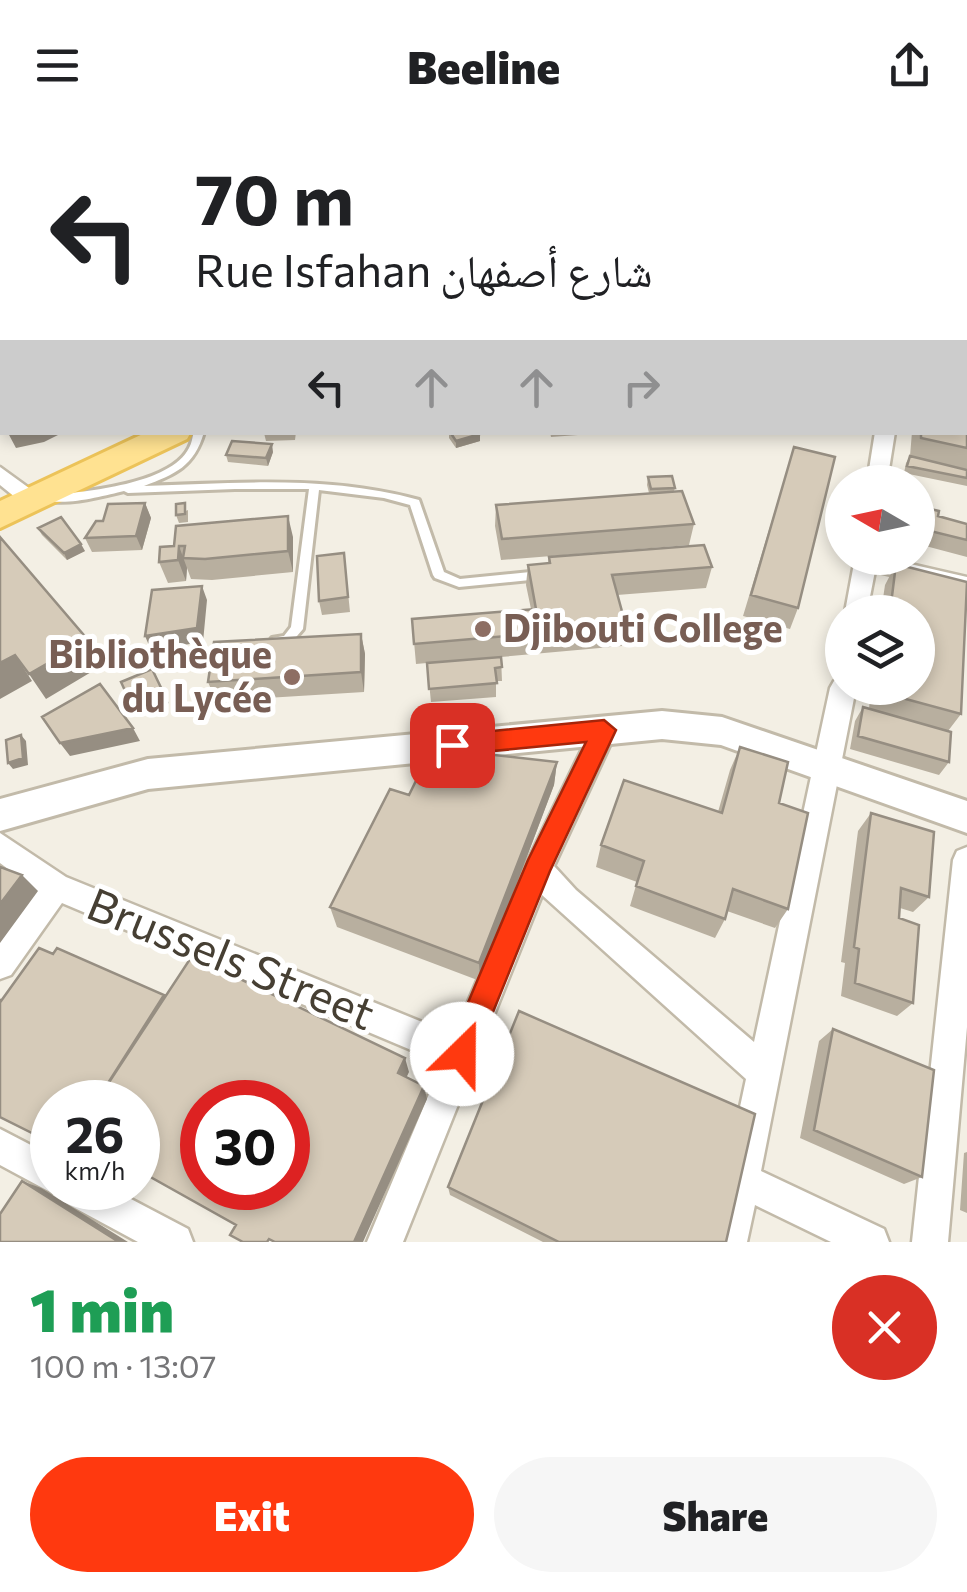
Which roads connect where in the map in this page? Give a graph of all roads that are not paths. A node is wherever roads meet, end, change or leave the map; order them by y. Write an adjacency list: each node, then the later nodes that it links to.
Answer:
1 (124, 435): 8 (main road)
2 (167, 435): 8 (main road)
3 (200, 435): 7 (lane)
4 (884, 435): 5 (street)
5 (879, 465)
6 (314, 489): 7 (lane); 9 (lane); 12 (lane)
7 (128, 490): 8 (lane)
8 (10, 494)
9 (556, 573)
10 (926, 575): 11 (street)
11 (967, 586)
12 (268, 641)
13 (841, 705): 15 (street)
14 (604, 730): 15 (street); 16 (street); 20 (street)
15 (830, 766): 17 (street); 24 (street)
16 (0, 815)
17 (967, 817)
18 (0, 846): 21 (street, Brussels Street)
19 (967, 860): 33 (street)
20 (538, 869): 23 (street); 24 (street)
21 (56, 887): 22 (street); 23 (street, Brussels Street)
22 (0, 964)
23 (462, 1054): 30 (street)
24 (766, 1075): 27 (street)
25 (0, 1146): 26 (street)
26 (30, 1163)
27 (744, 1181): 31 (street); 32 (street)
28 (116, 1210): 29 (street)
29 (176, 1242)
30 (385, 1242)
31 (730, 1242)
32 (870, 1242)
33 (930, 1242)

